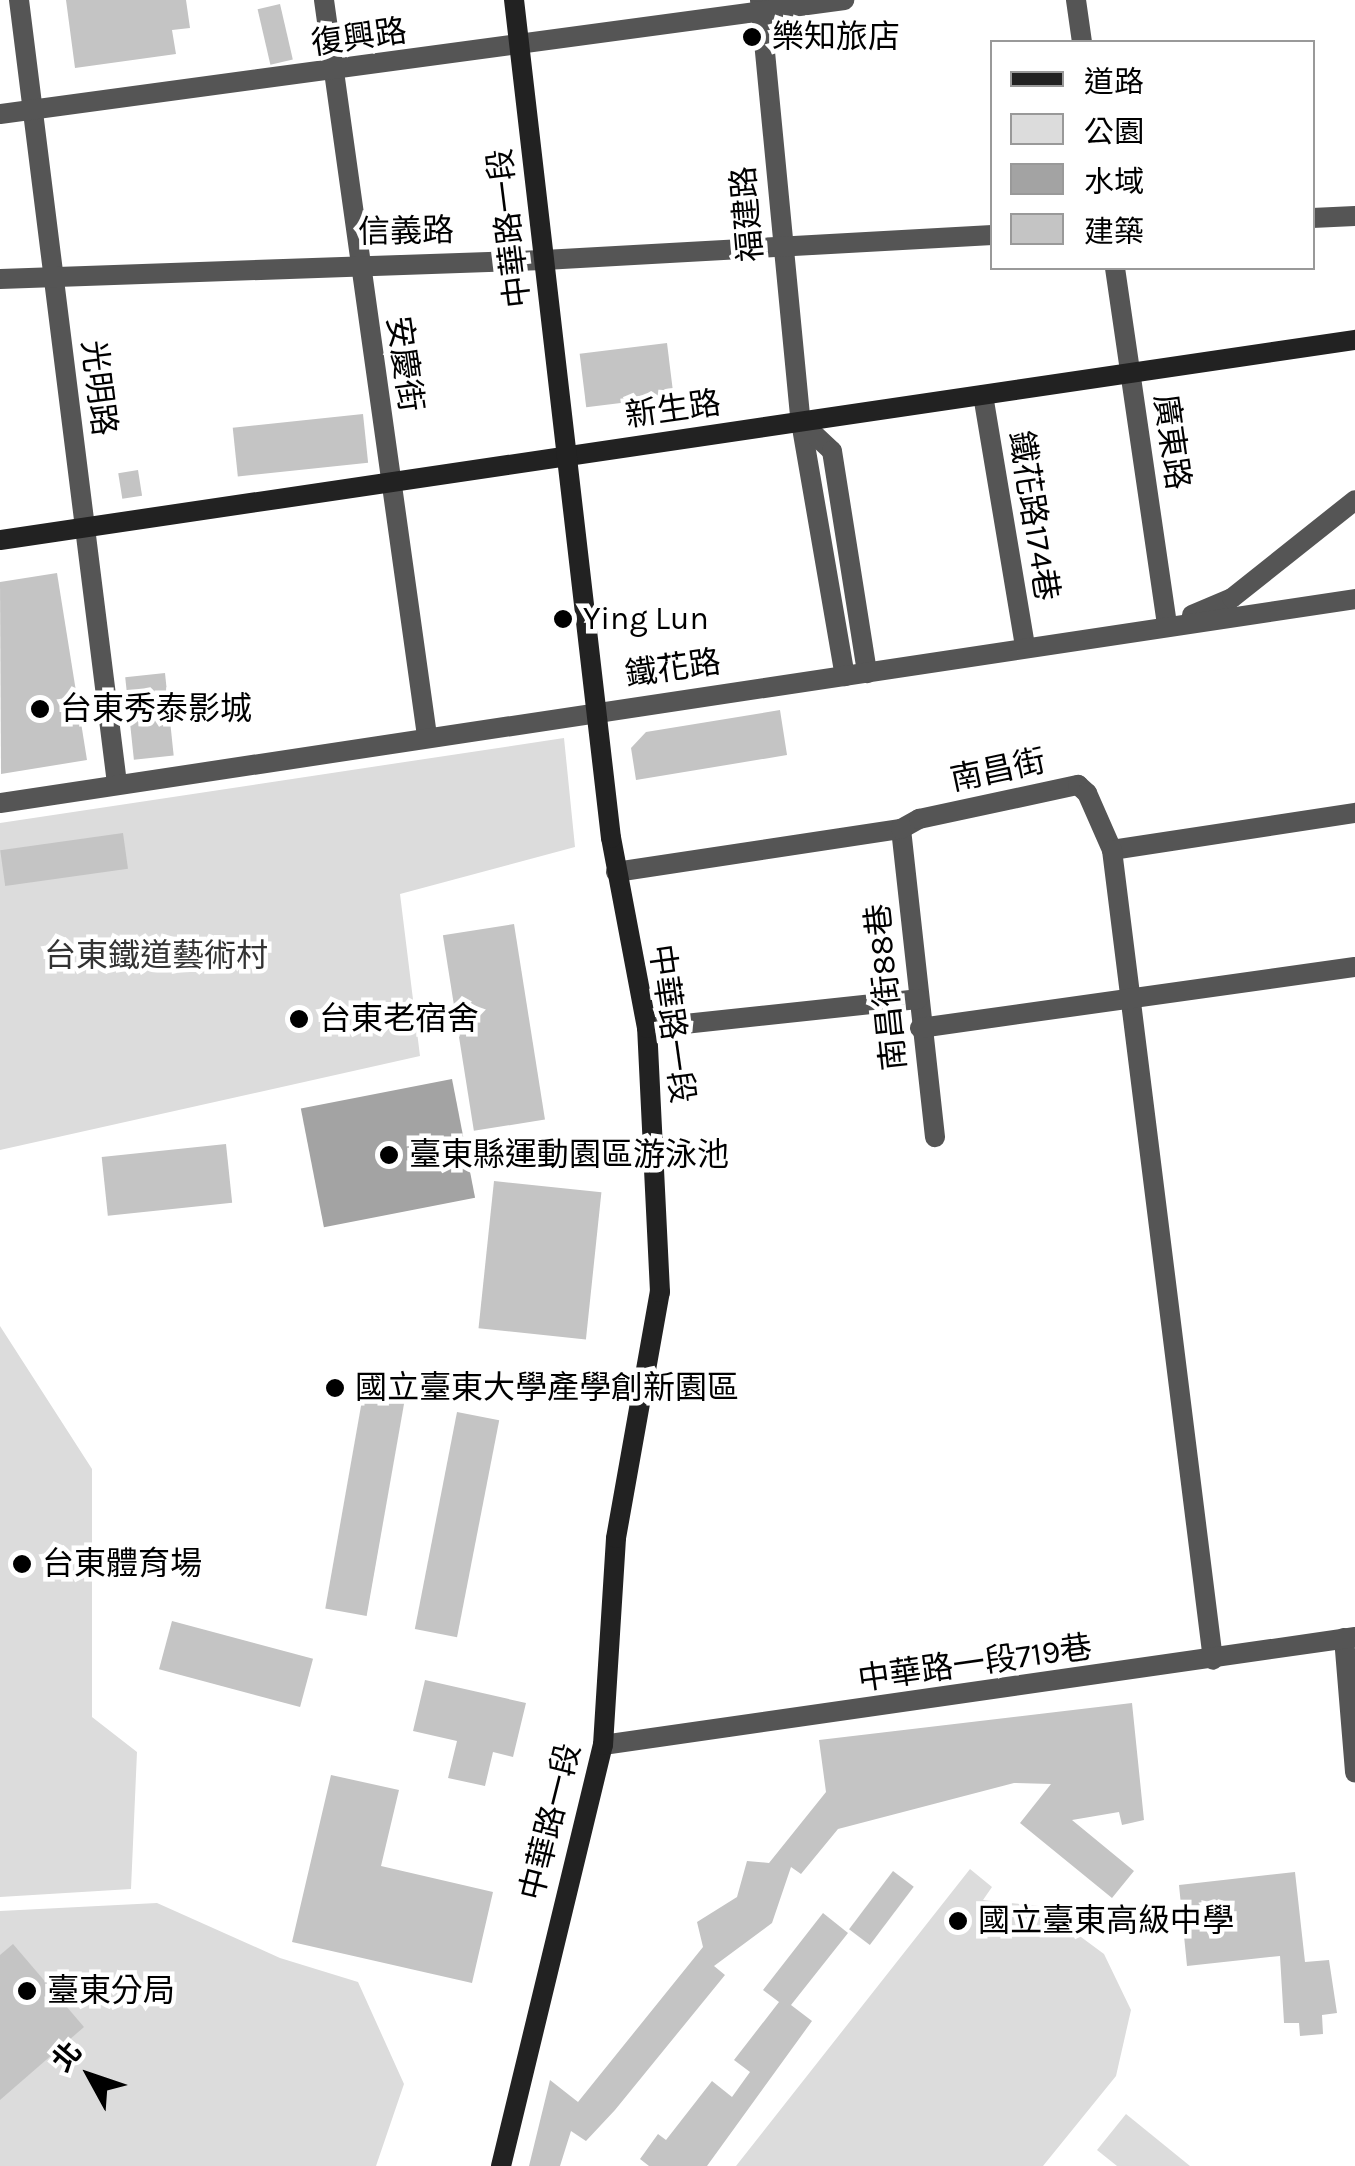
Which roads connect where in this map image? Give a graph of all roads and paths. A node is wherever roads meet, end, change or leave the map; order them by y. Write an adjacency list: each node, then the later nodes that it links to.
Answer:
1 (19, 0): 10 (street, 光明路)
2 (324, 0): 9 (street, 安慶街)
3 (514, 0): 8 (street, 中華路一段)
4 (844, 0): 6 (street, 復興路)
5 (1076, 0): 7 (street)
6 (760, 6): 8 (street, 復興路); 15 (street, 福建路)
7 (1082, 40)
8 (519, 46): 9 (street, 復興路); 16 (street, 中華路一段)
9 (334, 72): 10 (street, 復興路); 17 (street, 安慶街)
10 (32, 110): 11 (street, 復興路); 19 (street, 光明路)
11 (0, 114)
12 (1355, 216): 13 (street)
13 (1315, 218)
14 (990, 235): 15 (street, 信義路)
15 (780, 246): 16 (street, 信義路); 24 (street, 福建路)
16 (544, 260): 17 (street, 信義路); 25 (street, 中華路一段)
17 (360, 263): 19 (street, 信義路); 26 (street, 安慶街)
18 (1115, 270): 22 (street, 廣東路)
19 (53, 275): 20 (street, 信義路); 28 (street, 光明路)
20 (0, 279)
21 (1355, 340): 22 (street, 新生路)
22 (1130, 373): 23 (street, 新生路); 31 (street, 廣東路)
23 (983, 395): 24 (street, 新生路); 32 (street, 鐵花路174巷)
24 (801, 422): 25 (street, 新生路); 33 (street); 34 (street, 福建路)
25 (568, 456): 26 (street, 新生路); 35 (street, 中華路一段)
26 (390, 482): 28 (street, 新生路); 36 (street, 安慶街)
27 (1355, 500): 31 (street)
28 (85, 528): 29 (street, 新生路); 37 (street, 光明路)
29 (0, 540)
30 (1355, 599): 31 (street, 鐵花路)
31 (1168, 626): 32 (street, 鐵花路)
32 (1025, 646): 33 (street, 鐵花路)
33 (867, 673): 34 (street, 鐵花路)
34 (844, 676): 35 (street, 鐵花路)
35 (599, 709): 36 (street, 鐵花路); 42 (street, 中華路一段)
36 (427, 736): 37 (street, 鐵花路)
37 (117, 784): 38 (street, 鐵花路)
38 (0, 802)
39 (1355, 812): 41 (street)
40 (901, 829): 41 (street, 南昌街); 42 (street, 南昌街); 44 (street, 南昌街88巷)
41 (1112, 850): 45 (street)
42 (616, 872): 46 (street, 中華路一段)
43 (1355, 967): 45 (street)
44 (916, 999): 46 (street); 47 (street, 南昌街88巷)
45 (1133, 1000): 47 (street); 50 (street)
46 (647, 1028): 51 (street, 中華路一段)
47 (920, 1028): 48 (street, 南昌街88巷)
48 (935, 1138)
49 (1349, 1638): 50 (street, 中華路一段719巷); 52 (street)
50 (1213, 1660): 51 (street, 中華路一段719巷)
51 (603, 1745): 53 (street, 中華路一段)
52 (1355, 1774)
53 (501, 2166)

